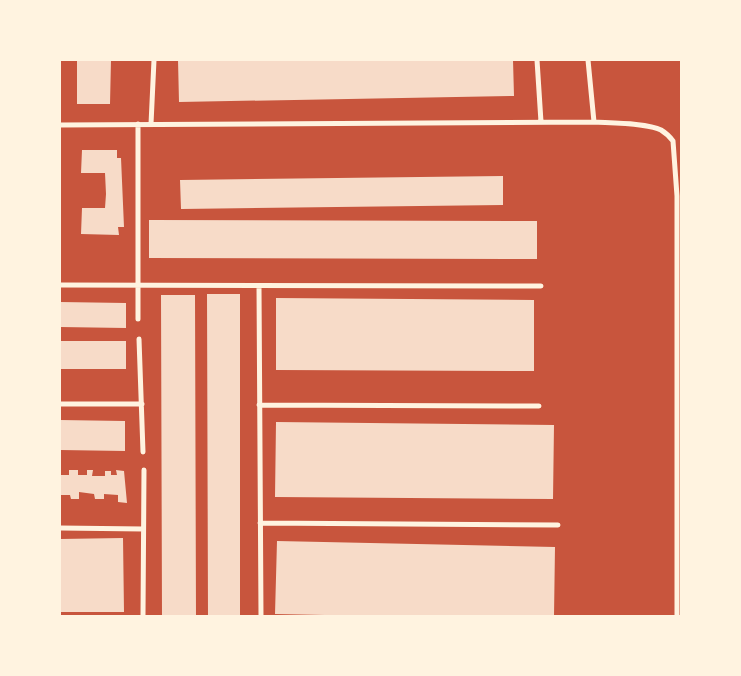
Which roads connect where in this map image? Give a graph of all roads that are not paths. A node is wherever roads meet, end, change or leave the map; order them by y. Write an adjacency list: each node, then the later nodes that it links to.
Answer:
1 (154, 60): 7 (street)
2 (537, 60): 4 (street)
3 (588, 60): 5 (street)
4 (541, 122): 5 (street); 7 (street)
5 (594, 122): 9 (street)
6 (138, 124): 7 (street); 8 (street); 11 (street)
7 (151, 124)
8 (60, 125)
9 (679, 196): 28 (street)
10 (60, 285): 11 (street)
11 (138, 286): 12 (street); 14 (street)
12 (259, 286): 13 (street); 18 (street)
13 (541, 286)
14 (138, 319)
15 (139, 339): 17 (street)
16 (60, 404): 17 (street)
17 (142, 404): 20 (street)
18 (259, 405): 19 (street); 22 (street)
19 (539, 406)
20 (144, 452)
21 (144, 470): 25 (street)
22 (260, 523): 23 (street); 27 (street)
23 (558, 526)
24 (60, 528): 25 (street)
25 (144, 529): 26 (street)
26 (143, 616)
27 (261, 616)
28 (677, 616)

